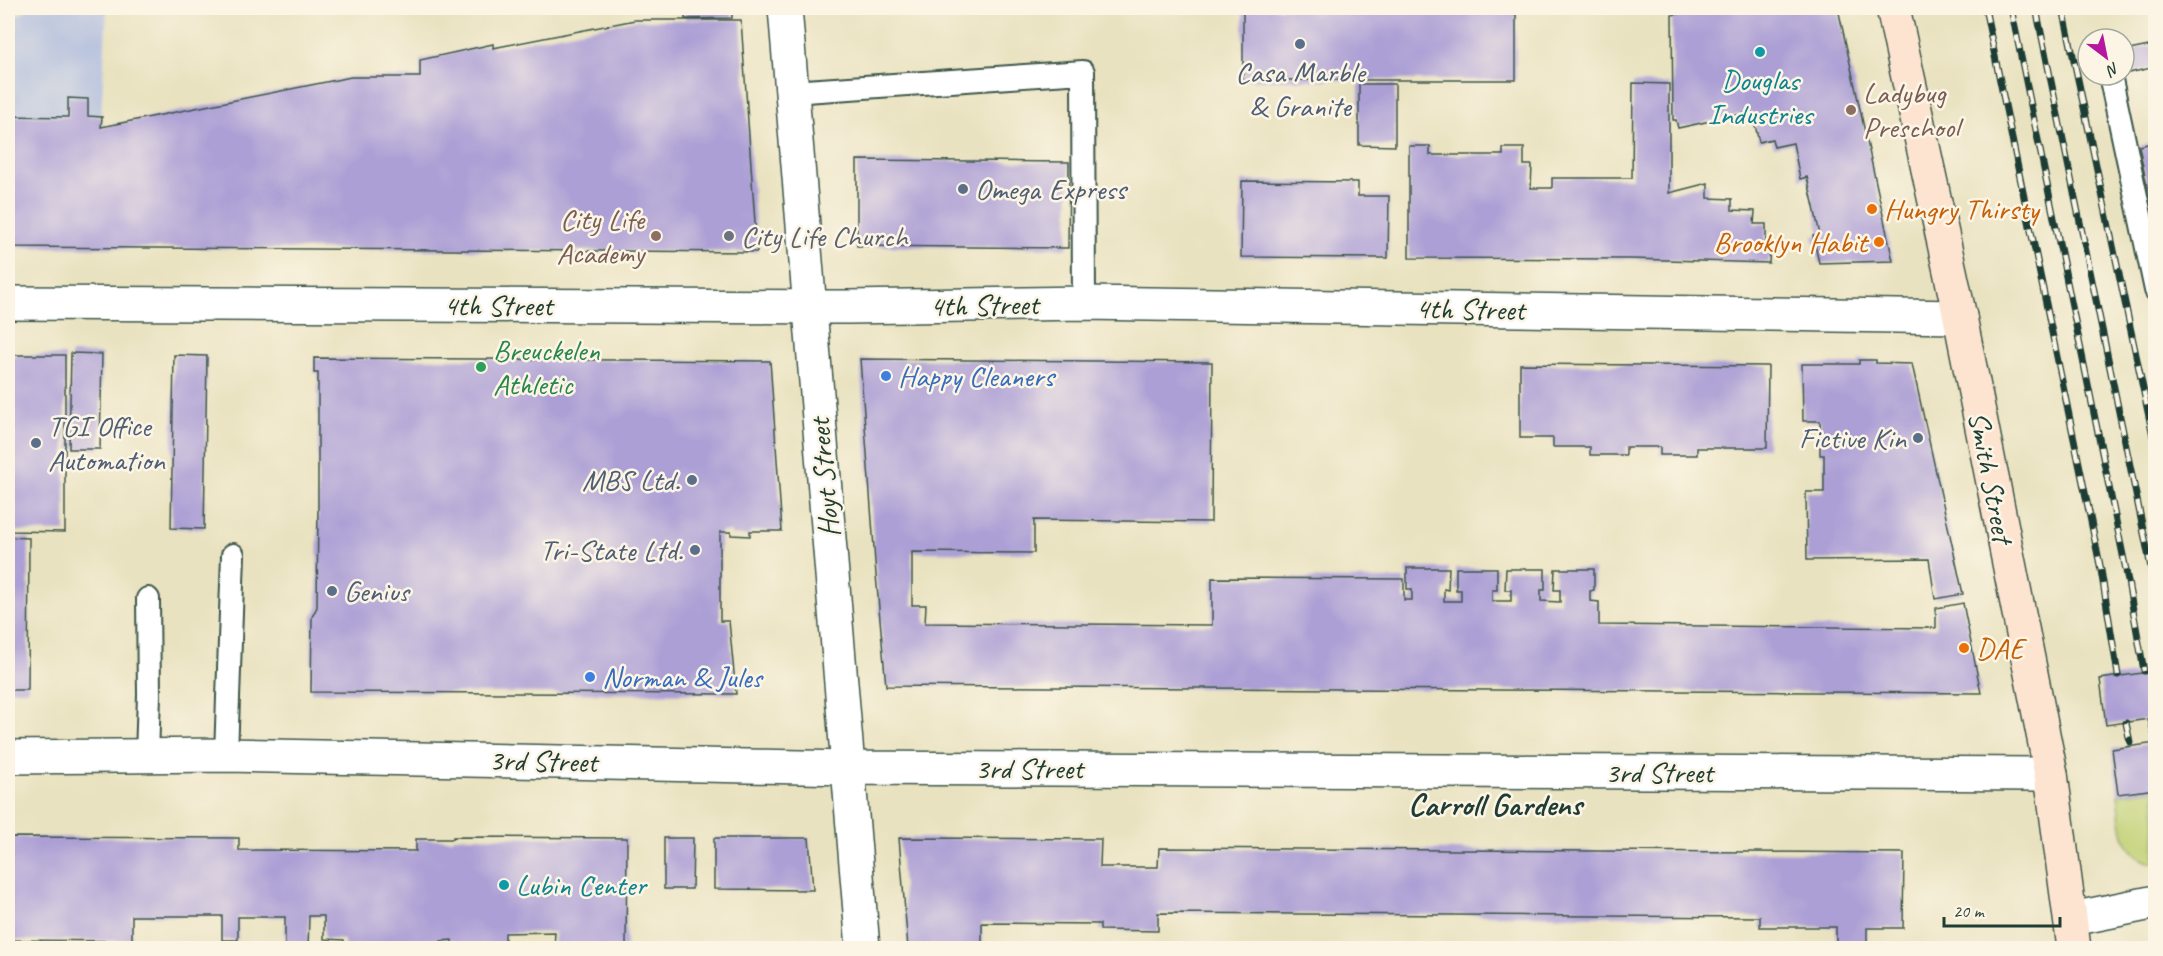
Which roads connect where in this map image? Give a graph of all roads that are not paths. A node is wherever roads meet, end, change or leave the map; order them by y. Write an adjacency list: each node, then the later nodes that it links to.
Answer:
1 (785, 8): 4 (street, Hoyt Street)
2 (1893, 8): 9 (street, Smith Street)
3 (2113, 87): 5 (lane)
4 (791, 92): 7 (lane); 8 (street, Hoyt Street)
5 (2156, 290)
6 (8, 303): 8 (street, 4th Street)
7 (1084, 303): 8 (street, 4th Street); 9 (street, 4th Street)
8 (810, 306): 15 (street, Hoyt Street)
9 (1960, 317): 16 (street, Smith Street)
10 (233, 555): 12 (lane)
11 (148, 598): 13 (lane)
12 (226, 755): 13 (street, 3rd Street); 15 (street, 3rd Street)
13 (147, 756): 14 (street, 3rd Street)
14 (8, 758)
15 (848, 768): 16 (street, 3rd Street); 19 (street, Hoyt Street)
16 (2051, 774): 18 (street, Smith Street)
17 (2156, 902): 18 (street)
18 (2073, 934)
19 (863, 948)

